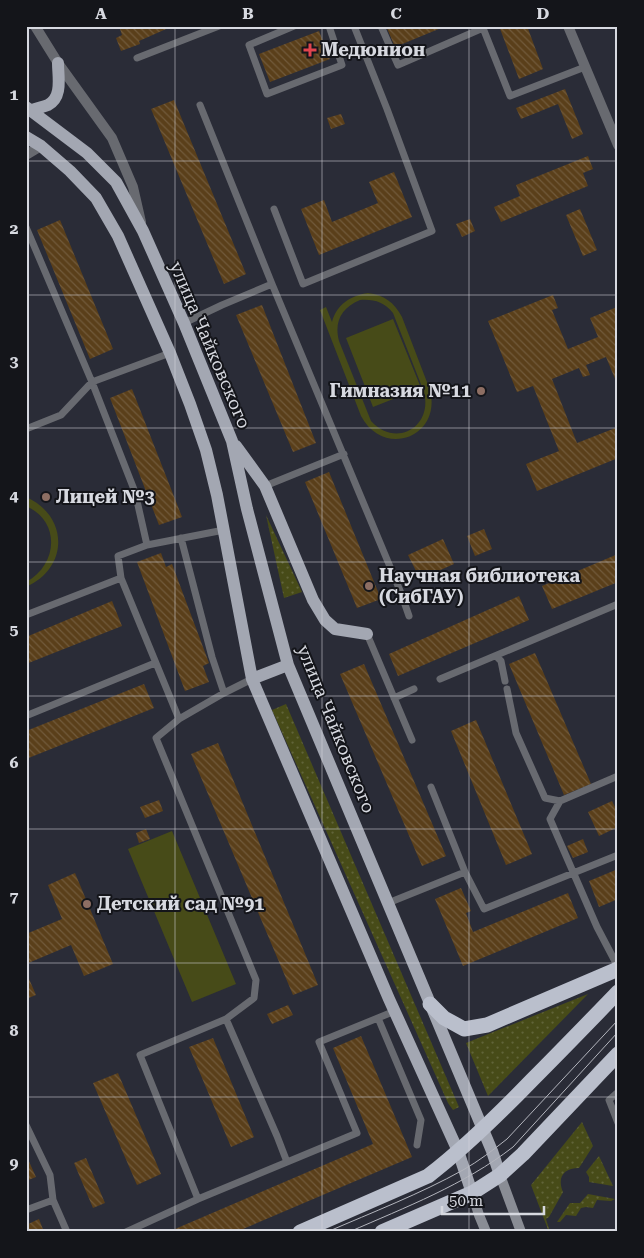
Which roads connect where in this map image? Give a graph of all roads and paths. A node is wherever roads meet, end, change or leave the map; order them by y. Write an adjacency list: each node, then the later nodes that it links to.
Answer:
1 (35, 26): 9 (street)
2 (219, 26): 8 (lane)
3 (294, 26): 4 (lane)
4 (329, 26)
5 (354, 26): 18 (lane)
6 (381, 26): 10 (lane)
7 (568, 26): 10 (street)
8 (137, 58)
9 (58, 63): 12 (main road); 20 (street)
10 (585, 67): 13 (street)
11 (200, 105): 21 (lane)
12 (29, 108): 20 (main road, улица Чайковского)
13 (613, 122): 15 (street)
14 (26, 137): 16 (main road)
15 (618, 145)
16 (41, 146): 17 (street); 23 (main road)
17 (26, 155)
18 (274, 209)
19 (27, 230): 24 (lane)
20 (143, 230): 22 (main road, улица Чайковского)
21 (272, 284): 22 (lane); 27 (lane)
22 (184, 323): 26 (main road, улица Чайковского)
23 (170, 353): 24 (lane); 29 (main road)
24 (92, 382): 25 (lane); 31 (lane)
25 (26, 429)
26 (232, 441): 28 (main road); 39 (main road, улица Чайковского)
27 (344, 454): 28 (lane); 35 (lane)
28 (264, 486): 36 (main road)
29 (224, 530): 30 (lane); 40 (main road)
30 (181, 538): 31 (lane); 43 (lane)
31 (147, 545): 32 (lane)
32 (121, 578): 34 (lane); 38 (lane)
33 (618, 604): 37 (lane)
34 (26, 615)
35 (409, 616)
36 (367, 634): 44 (lane)
37 (496, 656): 41 (lane); 50 (lane)
38 (155, 663): 45 (lane); 46 (lane)
39 (288, 665): 40 (main road); 54 (main road, улица Чайковского)
40 (252, 679): 43 (lane); 58 (main road)
41 (440, 679)
42 (414, 689): 44 (lane)
43 (224, 693): 46 (lane)
44 (394, 698): 47 (lane)
45 (28, 715)
46 (179, 719): 60 (lane)
47 (412, 740)
48 (618, 776): 50 (lane)
49 (432, 787): 52 (lane)
50 (560, 801): 53 (lane)
51 (618, 855): 53 (lane)
52 (465, 872): 53 (lane); 54 (lane)
53 (574, 873): 55 (lane)
54 (388, 904): 57 (main road, улица Чайковского)
55 (618, 968): 57 (highway)
56 (618, 992): 65 (highway)
57 (430, 1004): 65 (main road, улица Чайковского)
58 (395, 1011): 59 (lane); 67 (main road)
59 (378, 1018): 66 (lane); 68 (lane)
60 (226, 1020): 68 (lane); 71 (lane)
61 (618, 1054): 69 (highway)
62 (618, 1092): 63 (lane)
63 (618, 1123)
64 (26, 1125): 72 (lane)
65 (482, 1130): 67 (highway); 69 (main road, улица Чайковского)
66 (416, 1145)
67 (458, 1151): 70 (main road); 76 (highway)
68 (287, 1162): 71 (lane)
69 (500, 1175): 70 (highway); 79 (main road, улица Чайковского)
70 (472, 1193): 77 (highway); 78 (main road)
71 (198, 1199): 75 (lane)
72 (53, 1200): 73 (lane); 74 (lane)
73 (26, 1210)
74 (67, 1232)
75 (126, 1232)
76 (300, 1232)
77 (382, 1232)
78 (486, 1232)
79 (521, 1232)

